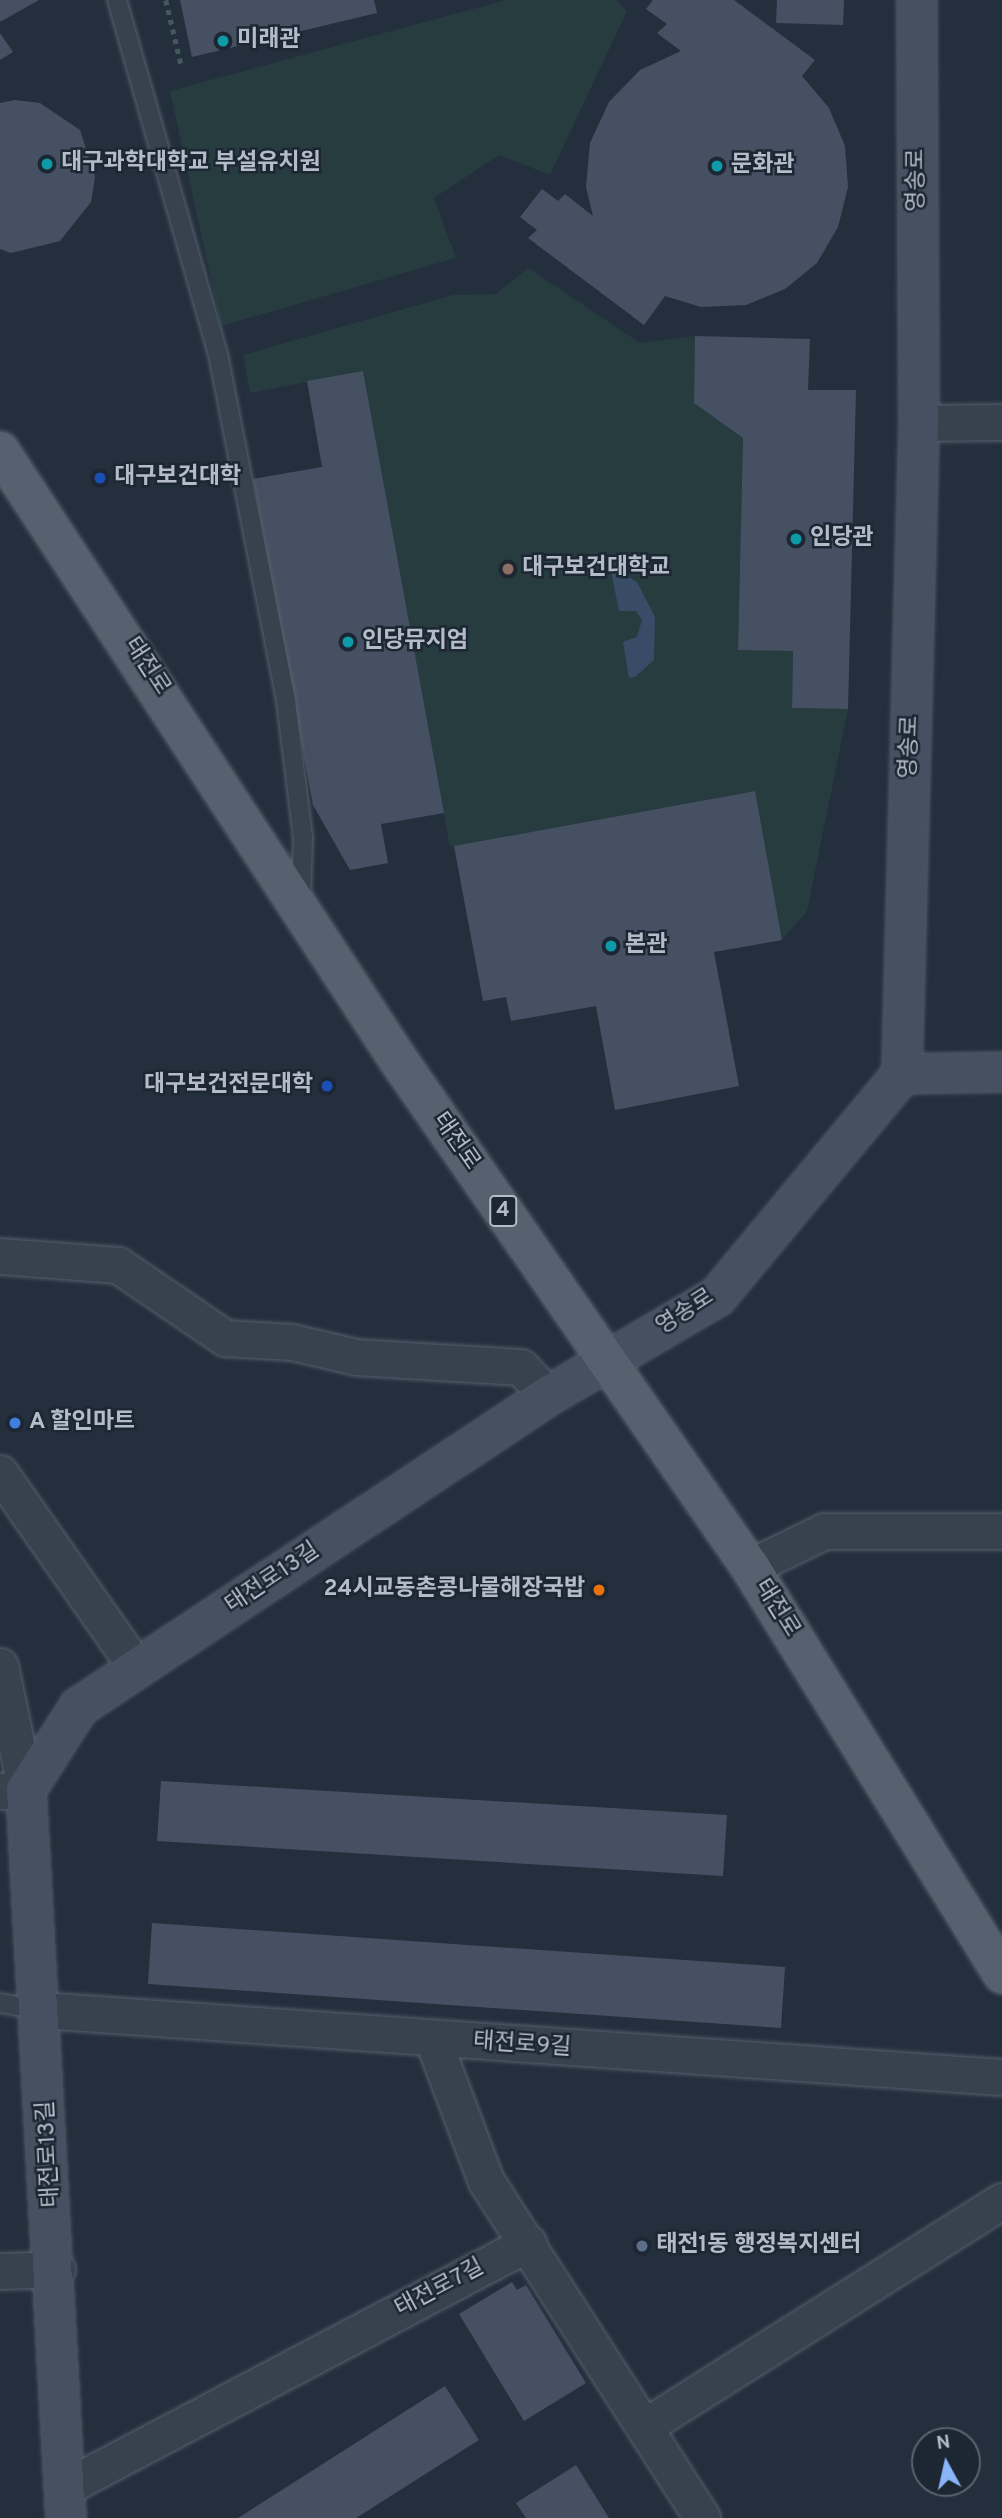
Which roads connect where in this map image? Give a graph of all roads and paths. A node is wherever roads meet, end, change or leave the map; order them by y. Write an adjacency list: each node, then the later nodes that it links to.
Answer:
1 (117, 0): 8 (lane)
2 (166, 0): 4 (path)
3 (917, 0): 6 (main road, 영송로)
4 (181, 64)
5 (1002, 422): 6 (street)
6 (919, 423): 10 (main road, 영송로)
7 (0, 451): 8 (main road, 태전로 / 4)
8 (301, 903): 12 (main road, 태전로 / 4)
9 (1002, 1072): 10 (main road)
10 (902, 1074): 12 (main road, 영송로)
11 (0, 1256): 13 (street)
12 (605, 1364): 13 (main road, 태전로13길); 16 (main road, 태전로 / 4)
13 (548, 1396): 18 (main road, 태전로13길)
14 (0, 1473): 18 (street)
15 (1002, 1531): 16 (street)
16 (750, 1567): 20 (main road, 태전로 / 4)
17 (0, 1667): 19 (street, 태전로13길)
18 (137, 1669): 19 (main road, 태전로13길)
19 (13, 1790): 22 (main road, 태전로13길)
20 (1002, 1974)
21 (0, 2003): 22 (lane)
22 (41, 2010): 23 (street, 태전로9길); 27 (main road, 태전로13길)
23 (433, 2040): 24 (street, 태전로9길); 26 (street)
24 (1002, 2077)
25 (1002, 2201): 29 (street)
26 (528, 2243): 29 (street); 30 (street, 태전로7길)
27 (57, 2269): 28 (street); 30 (main road, 태전로13길)
28 (0, 2271)
29 (644, 2427): 31 (street)
30 (65, 2503)
31 (702, 2518)

